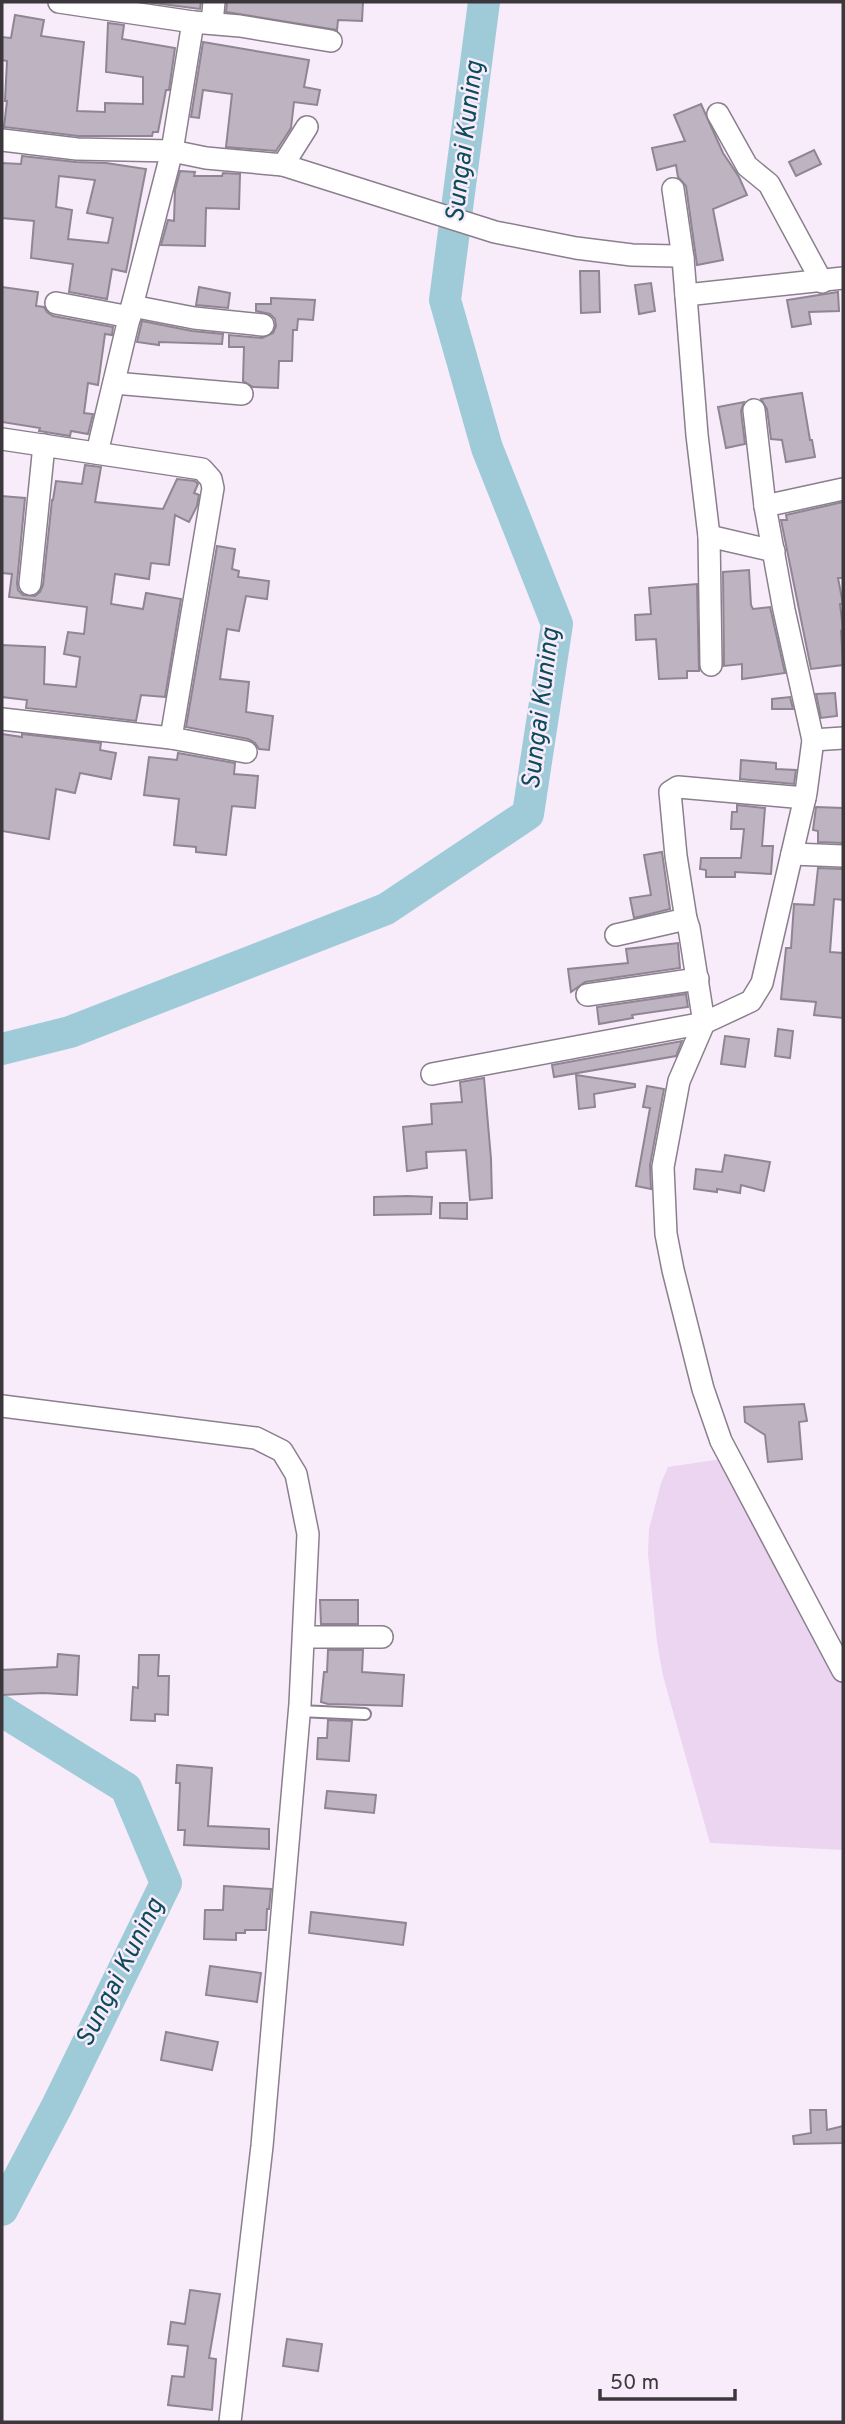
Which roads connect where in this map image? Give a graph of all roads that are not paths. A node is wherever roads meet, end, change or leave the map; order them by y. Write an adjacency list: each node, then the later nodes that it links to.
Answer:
1 (60, 2): 2 (street)
2 (118, 7): 3 (street)
3 (206, 16): 4 (street); 8 (street)
4 (331, 41)
5 (718, 114): 12 (street)
6 (307, 127): 9 (street)
7 (2, 140): 8 (street)
8 (173, 151): 9 (street); 15 (street)
9 (283, 165): 11 (street)
10 (673, 189): 11 (street)
11 (683, 258): 13 (street)
12 (833, 280): 13 (street)
13 (687, 295): 25 (street)
14 (55, 303): 15 (street)
15 (131, 311): 16 (street); 17 (street)
16 (263, 325)
17 (114, 383): 18 (street); 22 (street)
18 (242, 394)
19 (754, 410): 24 (street)
20 (2, 439): 21 (street)
21 (44, 445): 22 (street); 27 (street)
22 (97, 453): 30 (street)
23 (843, 489): 24 (street)
24 (765, 506): 26 (street)
25 (709, 536): 26 (street); 28 (street)
26 (774, 551): 32 (street)
27 (30, 584)
28 (711, 665)
29 (2, 719): 30 (street)
30 (171, 738): 33 (street)
31 (843, 738): 32 (street)
32 (814, 740): 34 (street)
33 (246, 752)
34 (805, 798): 35 (street); 37 (street)
35 (792, 854): 36 (street); 41 (street)
36 (843, 856)
37 (686, 919): 38 (street); 39 (street)
38 (616, 934)
39 (698, 979): 40 (street); 41 (street)
40 (587, 995)
41 (704, 1023): 42 (street); 46 (street)
42 (432, 1074)
43 (2, 1406): 44 (street)
44 (304, 1637): 45 (street); 47 (street)
45 (382, 1637)
46 (843, 1671)
47 (299, 1711): 48 (lane); 49 (street)
48 (365, 1714)
49 (230, 2422)

